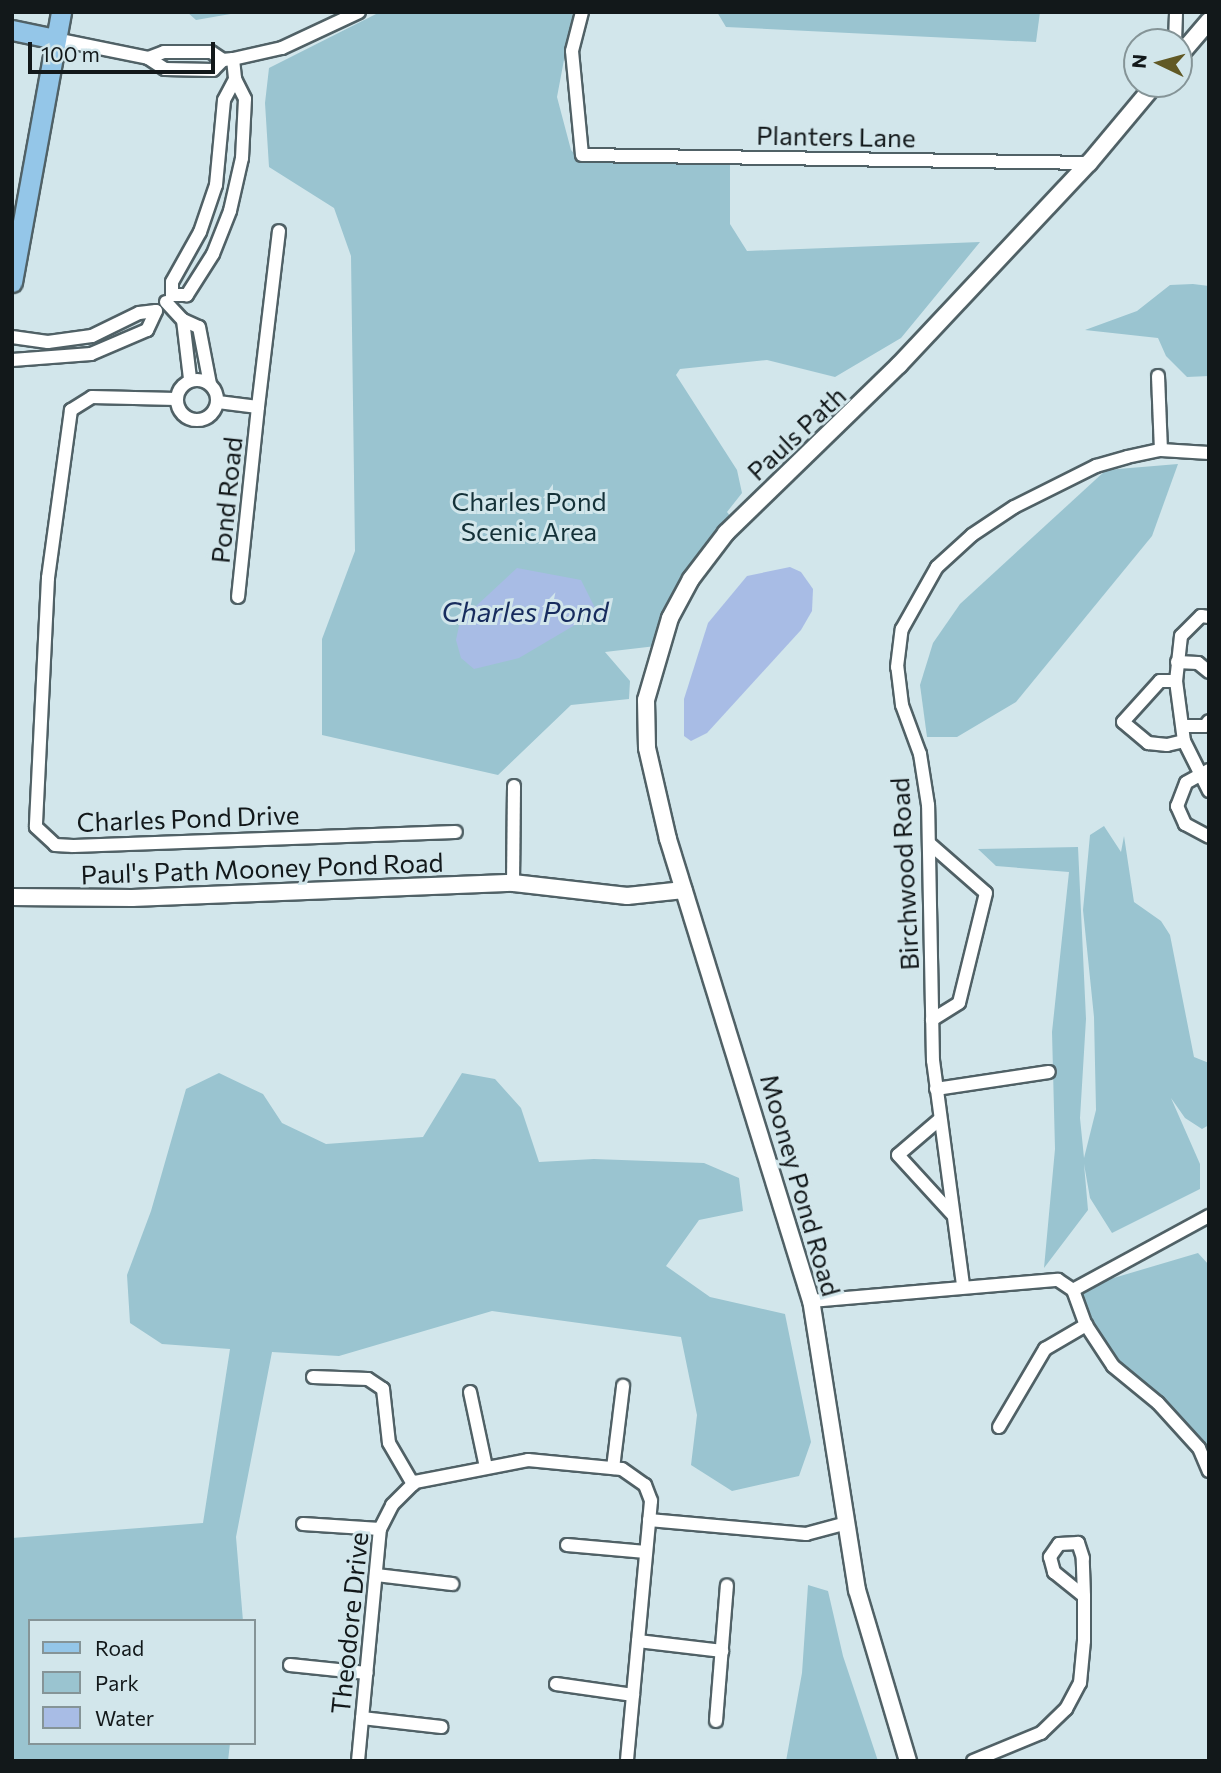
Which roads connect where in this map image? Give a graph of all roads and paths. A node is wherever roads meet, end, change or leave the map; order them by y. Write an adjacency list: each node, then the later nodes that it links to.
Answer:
1 (61, 12): 6 (main road)
2 (359, 12): 8 (street)
3 (582, 12): 11 (street, Planters Lane)
4 (1209, 21): 7 (street)
5 (12, 30): 6 (main road)
6 (55, 39): 8 (street); 13 (main road)
7 (1193, 40)
8 (228, 59): 9 (street)
9 (235, 79): 14 (street); 14 (street)
10 (1144, 98): 11 (street, Pauls Path)
11 (1089, 163): 41 (street, Pauls Path)
12 (279, 231): 23 (street, Pond Road)
13 (12, 282)
14 (165, 303): 15 (street); 16 (street); 17 (street)
15 (183, 320): 19 (street); 20 (street)
16 (12, 337)
17 (12, 360)
18 (1158, 376): 24 (street)
19 (190, 379): 20 (street); 21 (street)
20 (210, 384): 22 (street)
21 (176, 399): 22 (street); 37 (street, Charles Pond Drive)
22 (218, 402): 23 (street, Pond Road)
23 (258, 407): 26 (street, Pond Road)
24 (1161, 450): 25 (street, Birchwood Road); 39 (street, Birchwood Road)
25 (1209, 453)
26 (238, 597)
27 (1209, 617): 28 (street)
28 (1177, 662): 29 (street); 30 (street)
29 (1209, 672)
30 (1176, 681): 32 (street); 33 (street)
31 (1209, 721): 32 (street)
32 (1183, 726): 33 (street)
33 (1184, 741): 34 (street)
34 (1204, 772): 36 (street); 38 (street)
35 (514, 786): 40 (street)
36 (1209, 791)
37 (456, 832)
38 (1209, 837)
39 (930, 844): 43 (street, Birchwood Road); 43 (street)
40 (513, 883): 41 (street); 42 (street, Paul's Path Mooney Pond Road)
41 (684, 890): 51 (street, Mooney Pond Road)
42 (12, 897)
43 (932, 1020): 45 (street, Birchwood Road)
44 (1049, 1072): 45 (street)
45 (936, 1089): 46 (street, Birchwood Road)
46 (940, 1119): 47 (street, Birchwood Road); 47 (street)
47 (953, 1215): 49 (street, Birchwood Road)
48 (1209, 1216): 50 (street)
49 (962, 1285): 50 (street); 51 (street)
50 (1073, 1290): 52 (street)
51 (811, 1301): 63 (street, Mooney Pond Road)
52 (1086, 1325): 56 (street); 59 (street)
53 (313, 1377): 60 (street)
54 (623, 1386): 58 (street)
55 (470, 1392): 57 (street)
56 (999, 1427)
57 (486, 1467): 58 (street); 60 (street)
58 (613, 1468): 61 (street)
59 (1209, 1471)
60 (413, 1484): 64 (street, Theodore Drive)
61 (649, 1520): 63 (street); 66 (street)
62 (303, 1524): 64 (street)
63 (844, 1524): 82 (street, Mooney Pond Road)
64 (380, 1529): 67 (street, Theodore Drive)
65 (567, 1545): 66 (street)
66 (646, 1552): 71 (street)
67 (376, 1575): 68 (street); 74 (street, Theodore Drive)
68 (452, 1584)
69 (727, 1584): 72 (street)
70 (1084, 1597): 83 (street)
71 (638, 1641): 72 (street); 76 (street)
72 (722, 1651): 78 (street)
73 (290, 1665): 74 (street)
74 (367, 1673): 77 (street, Theodore Drive)
75 (556, 1684): 76 (street)
76 (633, 1695): 81 (street)
77 (362, 1718): 79 (street); 80 (street, Theodore Drive)
78 (716, 1721)
79 (442, 1727)
80 (358, 1761)
81 (627, 1761)
82 (908, 1761)
83 (973, 1761)

